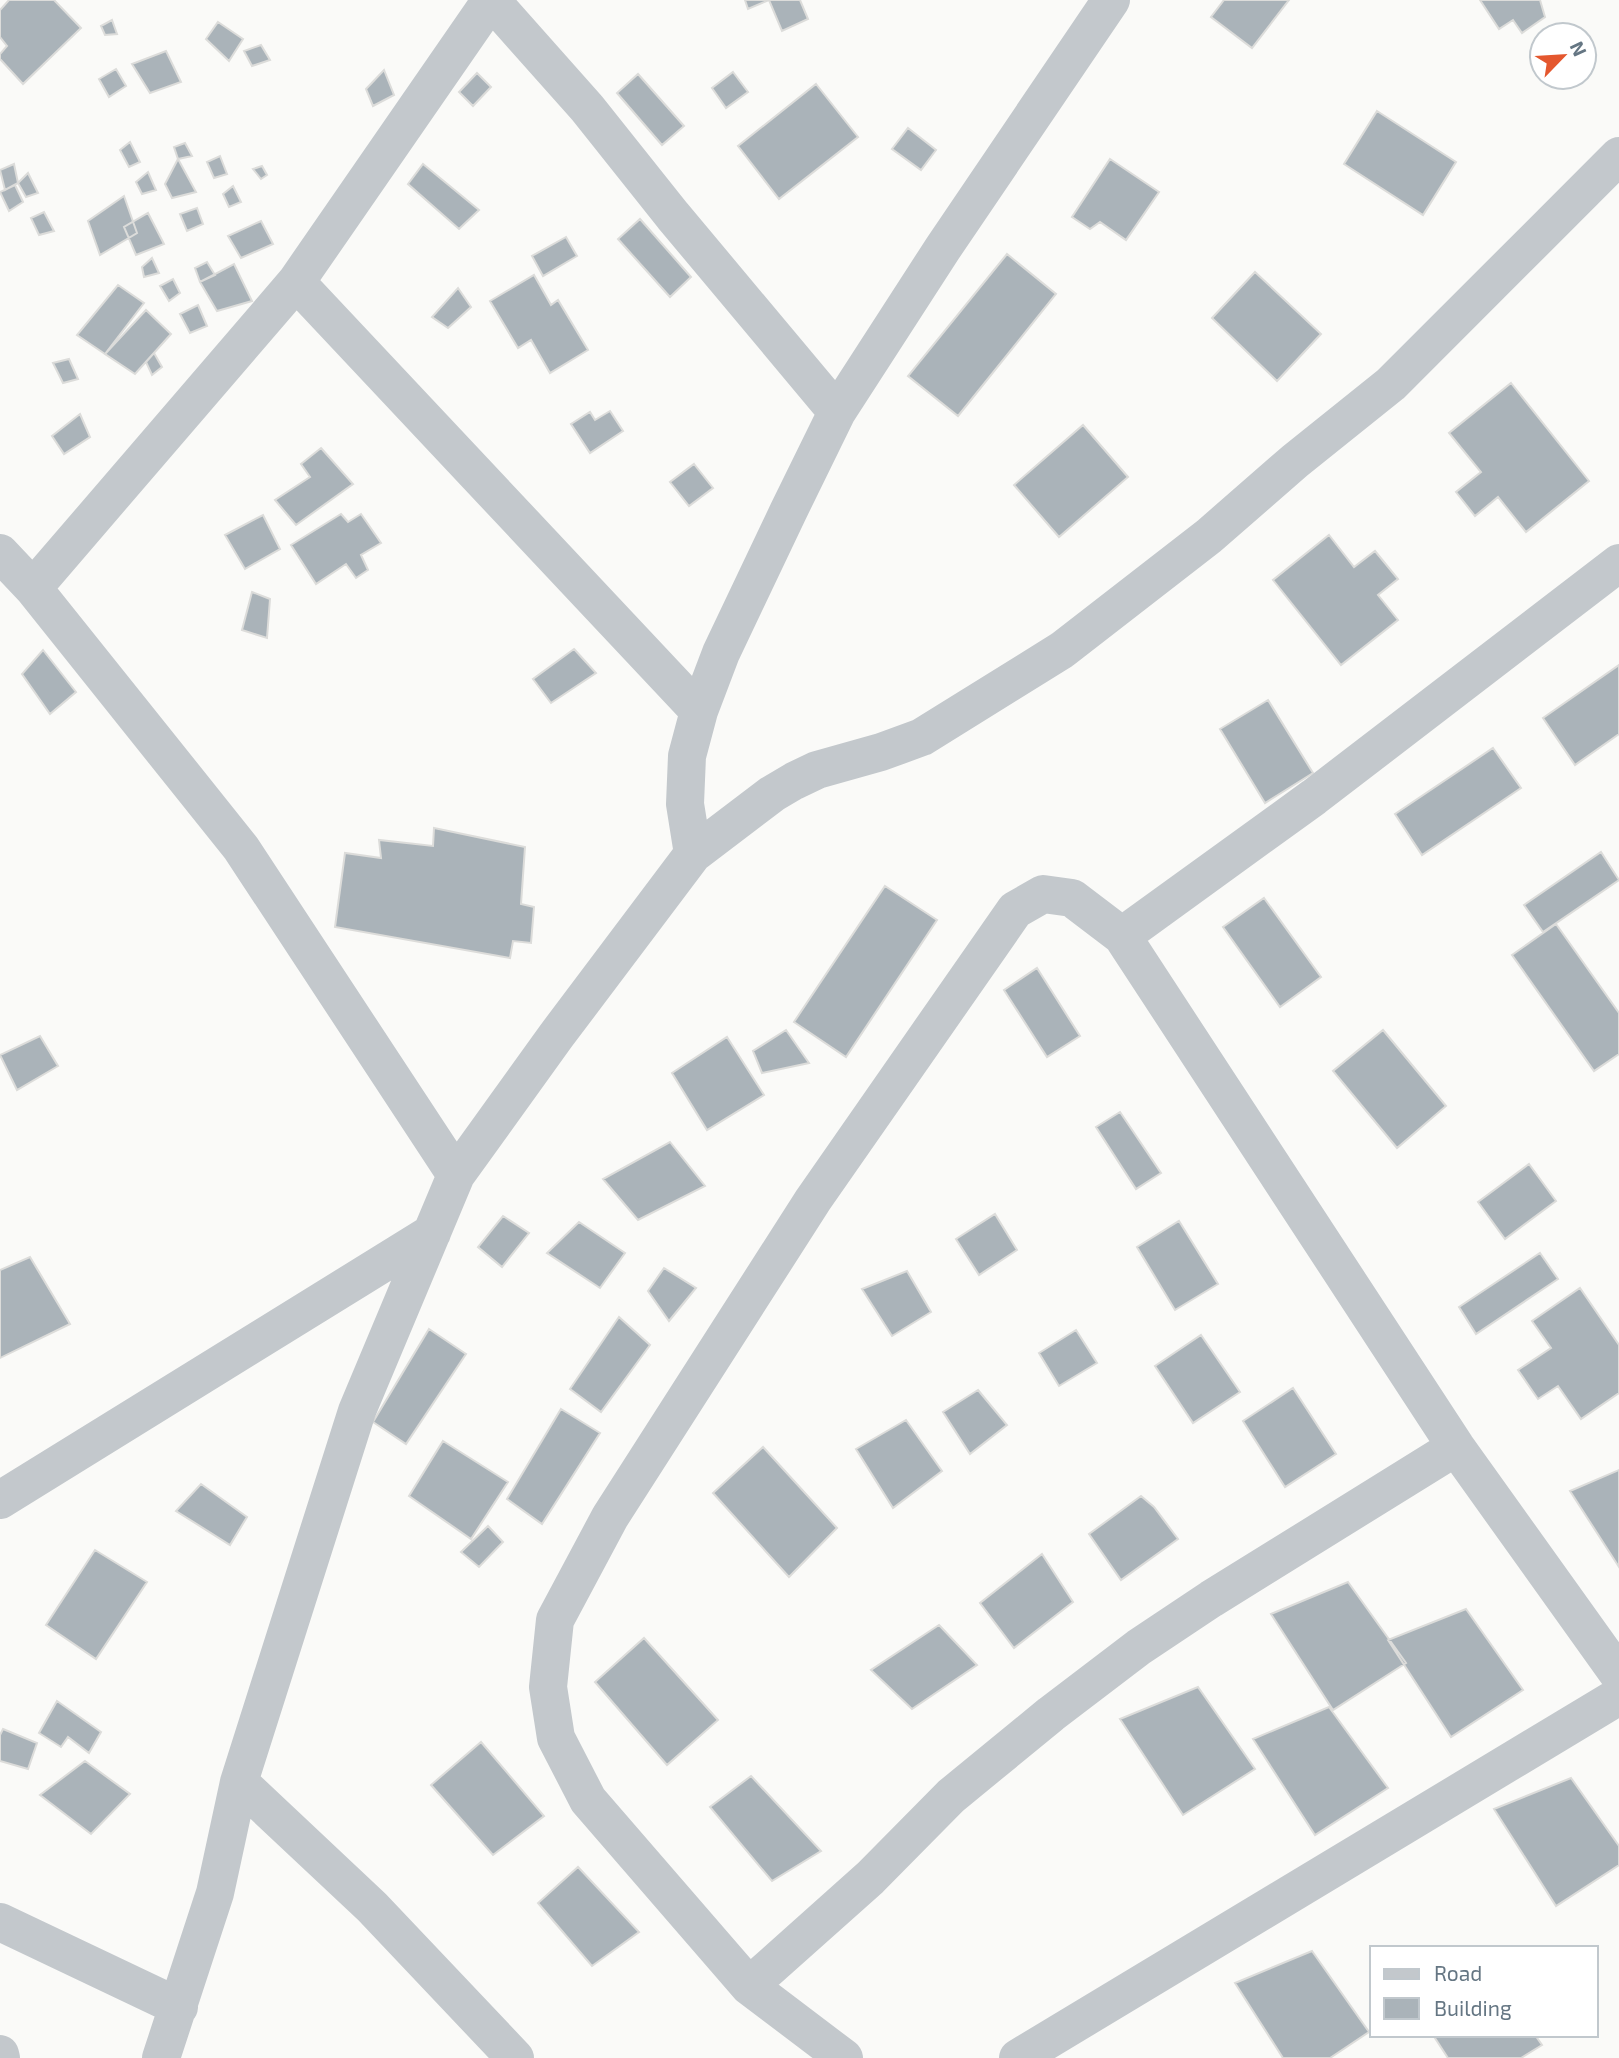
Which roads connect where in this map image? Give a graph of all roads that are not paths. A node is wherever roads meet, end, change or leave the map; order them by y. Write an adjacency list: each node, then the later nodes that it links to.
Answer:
1 (491, 0): 4 (street); 5 (street)
2 (1111, 0): 5 (street)
3 (1619, 156): 9 (street)
4 (296, 282): 7 (street); 8 (street)
5 (837, 412): 8 (street)
6 (1619, 563): 10 (street)
7 (10, 567): 11 (street)
8 (699, 711): 9 (street)
9 (693, 854): 11 (street)
10 (1122, 936): 13 (street); 19 (street)
11 (456, 1175): 12 (street)
12 (432, 1233): 14 (street); 17 (street)
13 (1456, 1447): 15 (street); 19 (street)
14 (0, 1500)
15 (1619, 1675)
16 (1619, 1696): 24 (street)
17 (239, 1782): 20 (street); 22 (street)
18 (0, 1922): 20 (street)
19 (749, 1986): 23 (street)
20 (179, 2007): 21 (street)
21 (161, 2058)
22 (515, 2058)
23 (844, 2058)
24 (1018, 2058)

